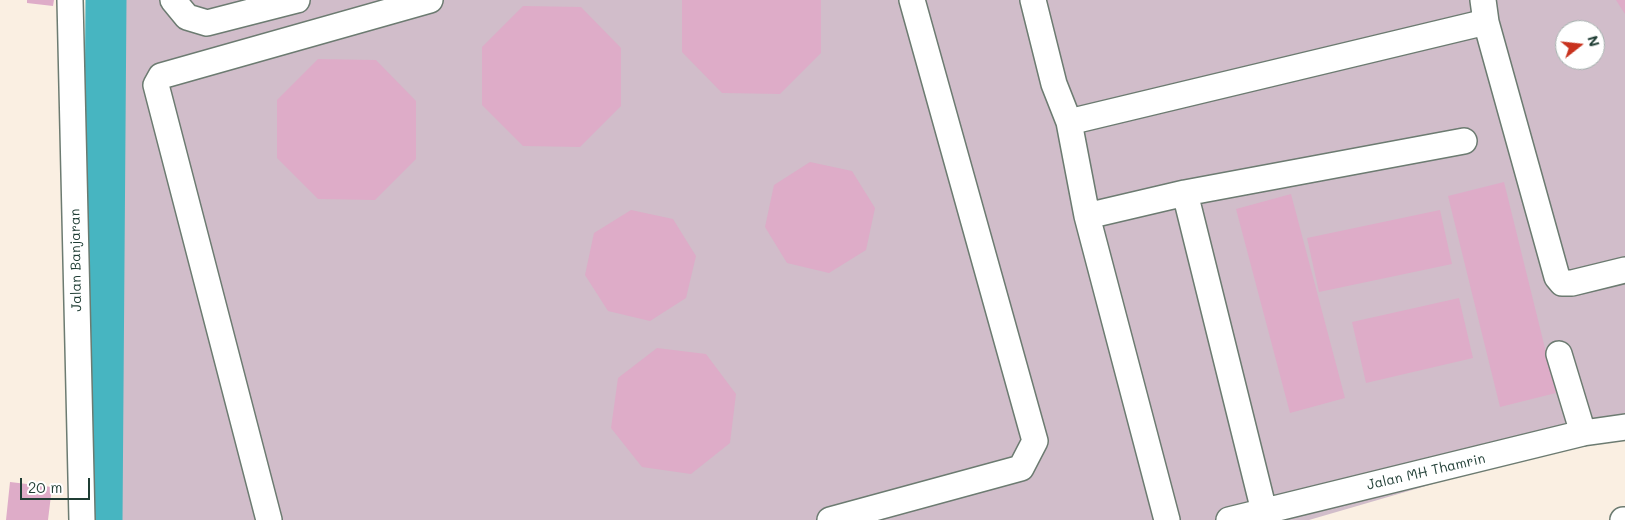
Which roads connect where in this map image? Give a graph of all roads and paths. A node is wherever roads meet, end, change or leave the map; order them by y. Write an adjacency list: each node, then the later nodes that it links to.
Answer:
1 (70, 0): 17 (street, Jalan Banjaran)
2 (172, 0): 3 (street)
3 (297, 0)
4 (430, 0): 18 (street)
5 (912, 0): 19 (street)
6 (1033, 0): 8 (street)
7 (1484, 11): 8 (street); 12 (street)
8 (1068, 122): 11 (street)
9 (1464, 141): 10 (street)
10 (1185, 193): 11 (street); 16 (street)
11 (1087, 216): 20 (street)
12 (1625, 270)
13 (1559, 354): 15 (street)
14 (1625, 428): 15 (street, Jalan MH Thamrin)
15 (1583, 433): 16 (street, Jalan MH Thamrin)
16 (1264, 511): 21 (street, Jalan MH Thamrin)
17 (82, 520)
18 (269, 520)
19 (830, 520)
20 (1167, 520)
21 (1229, 520)

